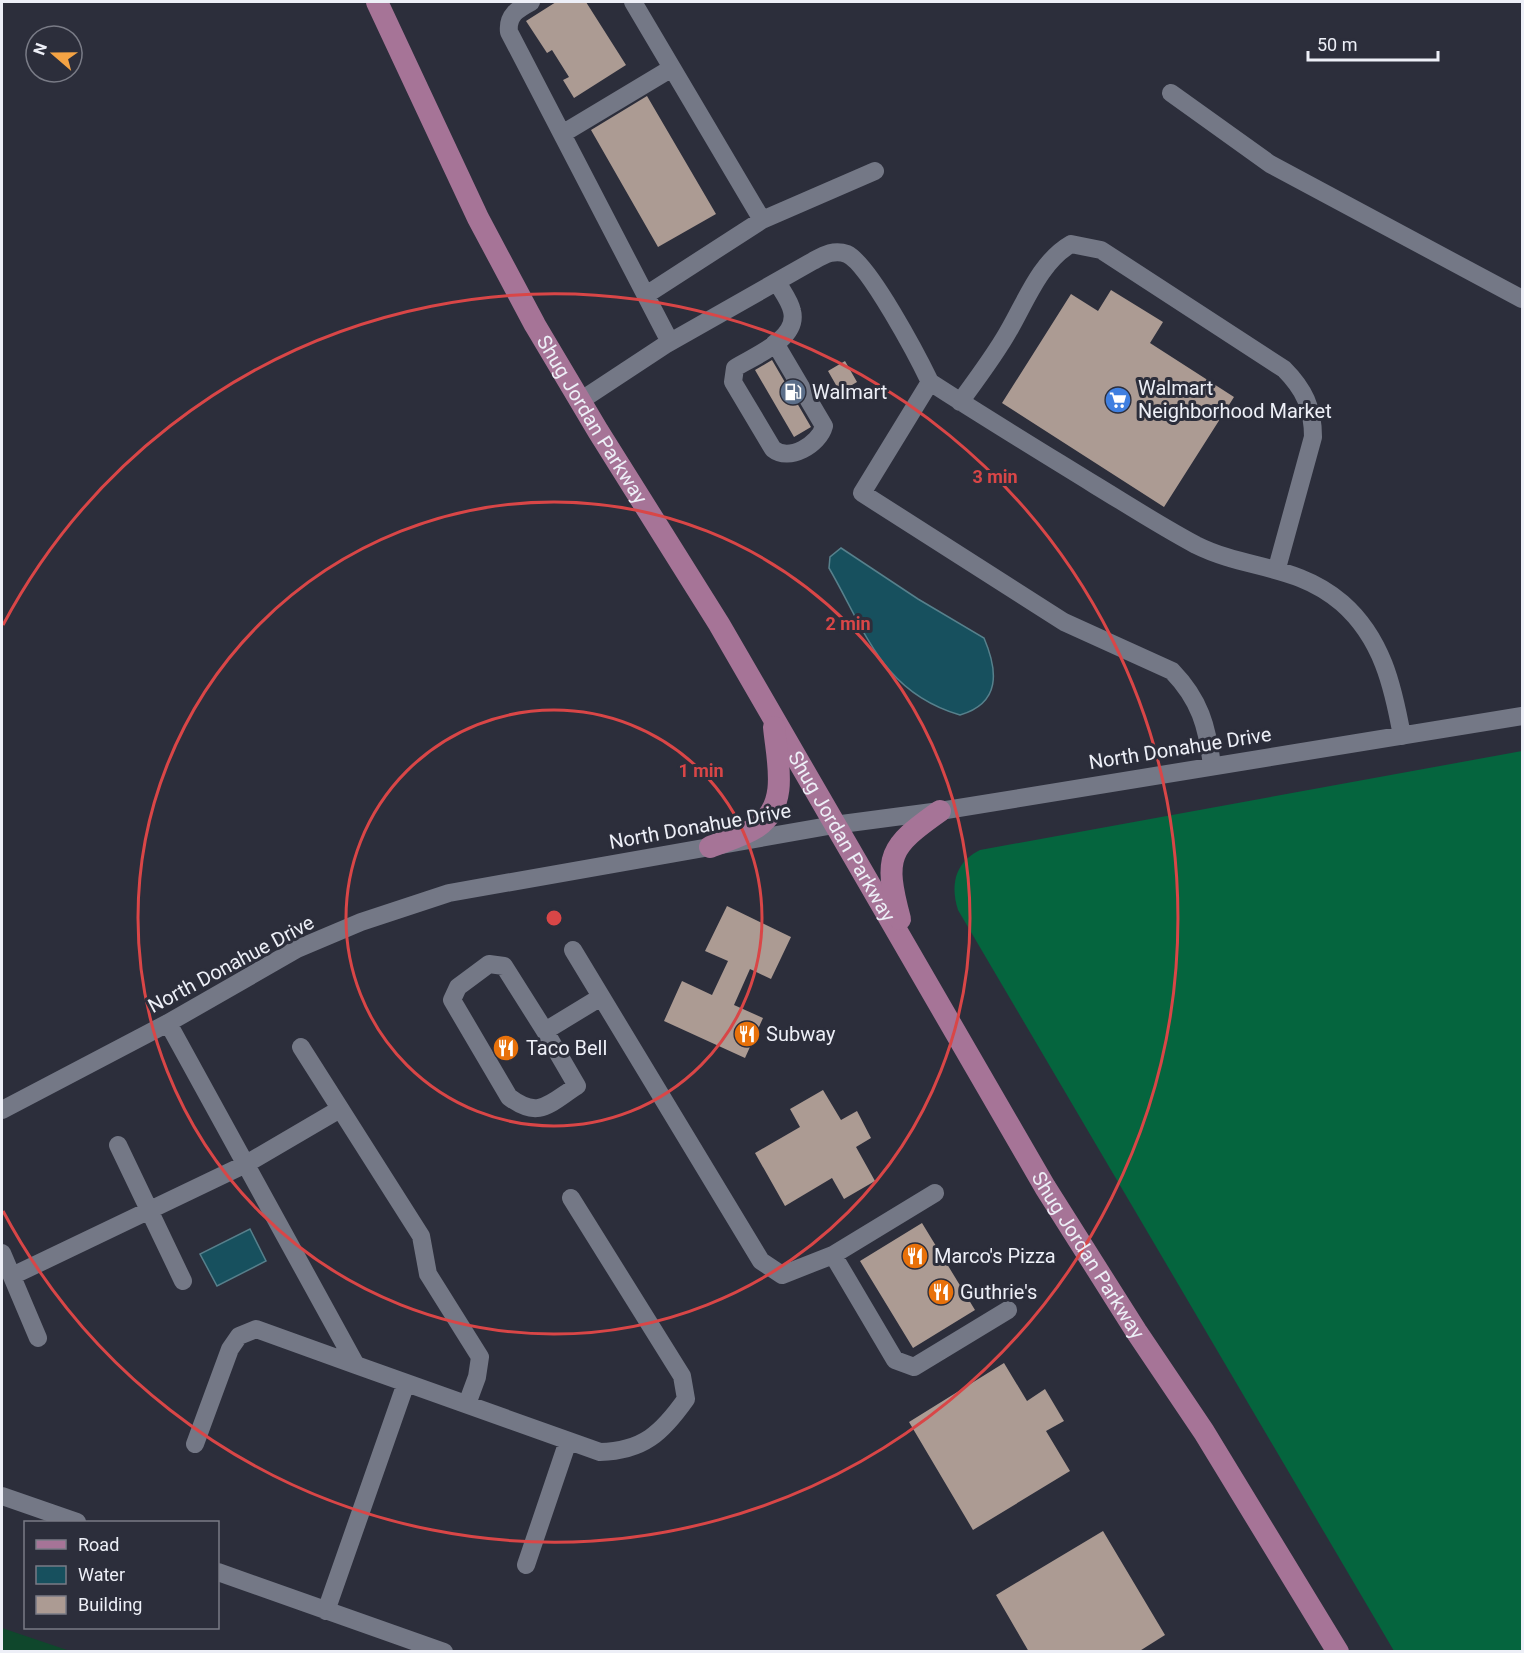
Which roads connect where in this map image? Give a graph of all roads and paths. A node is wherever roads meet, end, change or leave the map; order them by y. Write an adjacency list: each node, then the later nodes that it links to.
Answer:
1 (377, 2): 15 (main road, Shug Jordan Parkway)
2 (531, 2): 6 (street)
3 (633, 2): 4 (street)
4 (672, 68): 6 (street); 8 (street)
5 (1171, 93): 11 (street)
6 (562, 134): 10 (street)
7 (875, 171): 8 (street)
8 (762, 220): 10 (street)
9 (777, 282): 12 (street); 13 (street); 14 (street)
10 (646, 295): 12 (street)
11 (1522, 299)
12 (670, 342): 15 (street)
13 (775, 343): 13 (street)
14 (930, 382): 16 (street); 21 (street)
15 (580, 401): 19 (main road, Shug Jordan Parkway)
16 (960, 402): 17 (street); 17 (street)
17 (1277, 568): 20 (street)
18 (1522, 716): 20 (street, North Donahue Drive)
19 (773, 719): 23 (main road, Shug Jordan Parkway); 24 (main road)
20 (1401, 736): 21 (street, North Donahue Drive)
21 (1212, 765): 22 (street, North Donahue Drive)
22 (940, 811): 23 (street, North Donahue Drive); 25 (main road)
23 (834, 825): 24 (street, North Donahue Drive); 25 (main road, Shug Jordan Parkway)
24 (710, 847): 28 (street, North Donahue Drive)
25 (907, 947): 55 (main road, Shug Jordan Parkway)
26 (573, 950): 27 (street)
27 (602, 997): 29 (street); 39 (street)
28 (168, 1023): 32 (street, North Donahue Drive); 34 (street)
29 (545, 1031): 29 (street)
30 (301, 1047): 31 (street)
31 (340, 1109): 34 (street); 46 (street)
32 (2, 1110)
33 (118, 1145): 37 (street)
34 (246, 1164): 37 (street); 44 (street)
35 (935, 1193): 39 (street)
36 (571, 1198): 47 (street)
37 (148, 1211): 40 (street); 41 (street)
38 (2, 1253): 40 (street)
39 (832, 1255): 42 (street)
40 (12, 1276): 43 (street)
41 (183, 1281)
42 (1008, 1310)
43 (38, 1338)
44 (356, 1365): 45 (street); 48 (street)
45 (406, 1383): 46 (street); 53 (street)
46 (467, 1404): 47 (street)
47 (568, 1441): 51 (street)
48 (195, 1444)
49 (2, 1496): 50 (street)
50 (73, 1521)
51 (526, 1565)
52 (219, 1572): 53 (street)
53 (326, 1611): 54 (street)
54 (444, 1652)
55 (1338, 1652)

